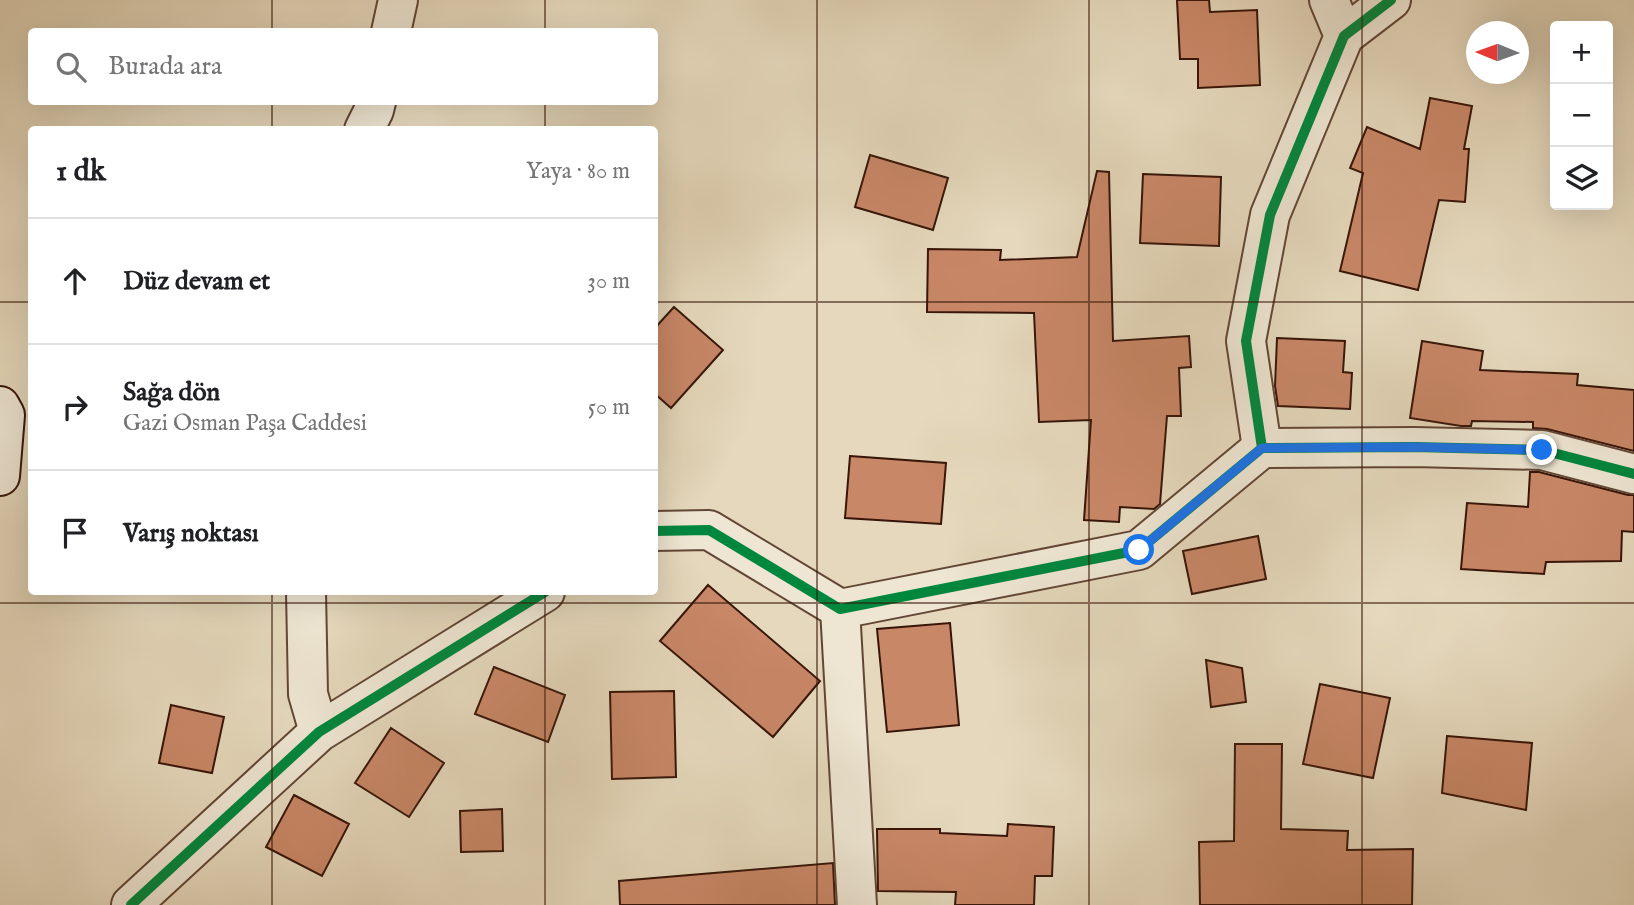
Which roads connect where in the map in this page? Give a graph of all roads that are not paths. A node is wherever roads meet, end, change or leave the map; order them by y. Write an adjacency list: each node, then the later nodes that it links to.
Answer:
1 (398, 0): 4 (street)
2 (1329, 0): 5 (street)
3 (1391, 0): 5 (street)
4 (392, 28)
5 (1345, 36): 9 (street)
6 (375, 105): 7 (street)
7 (366, 126)
8 (0, 406): 11 (street)
9 (1262, 448): 10 (street); 15 (street)
10 (1634, 474)
11 (0, 476)
12 (658, 531): 15 (street)
13 (306, 595): 16 (street)
14 (540, 595): 16 (street)
15 (840, 608): 18 (street)
16 (319, 732): 17 (street)
17 (131, 905)
18 (857, 905)

